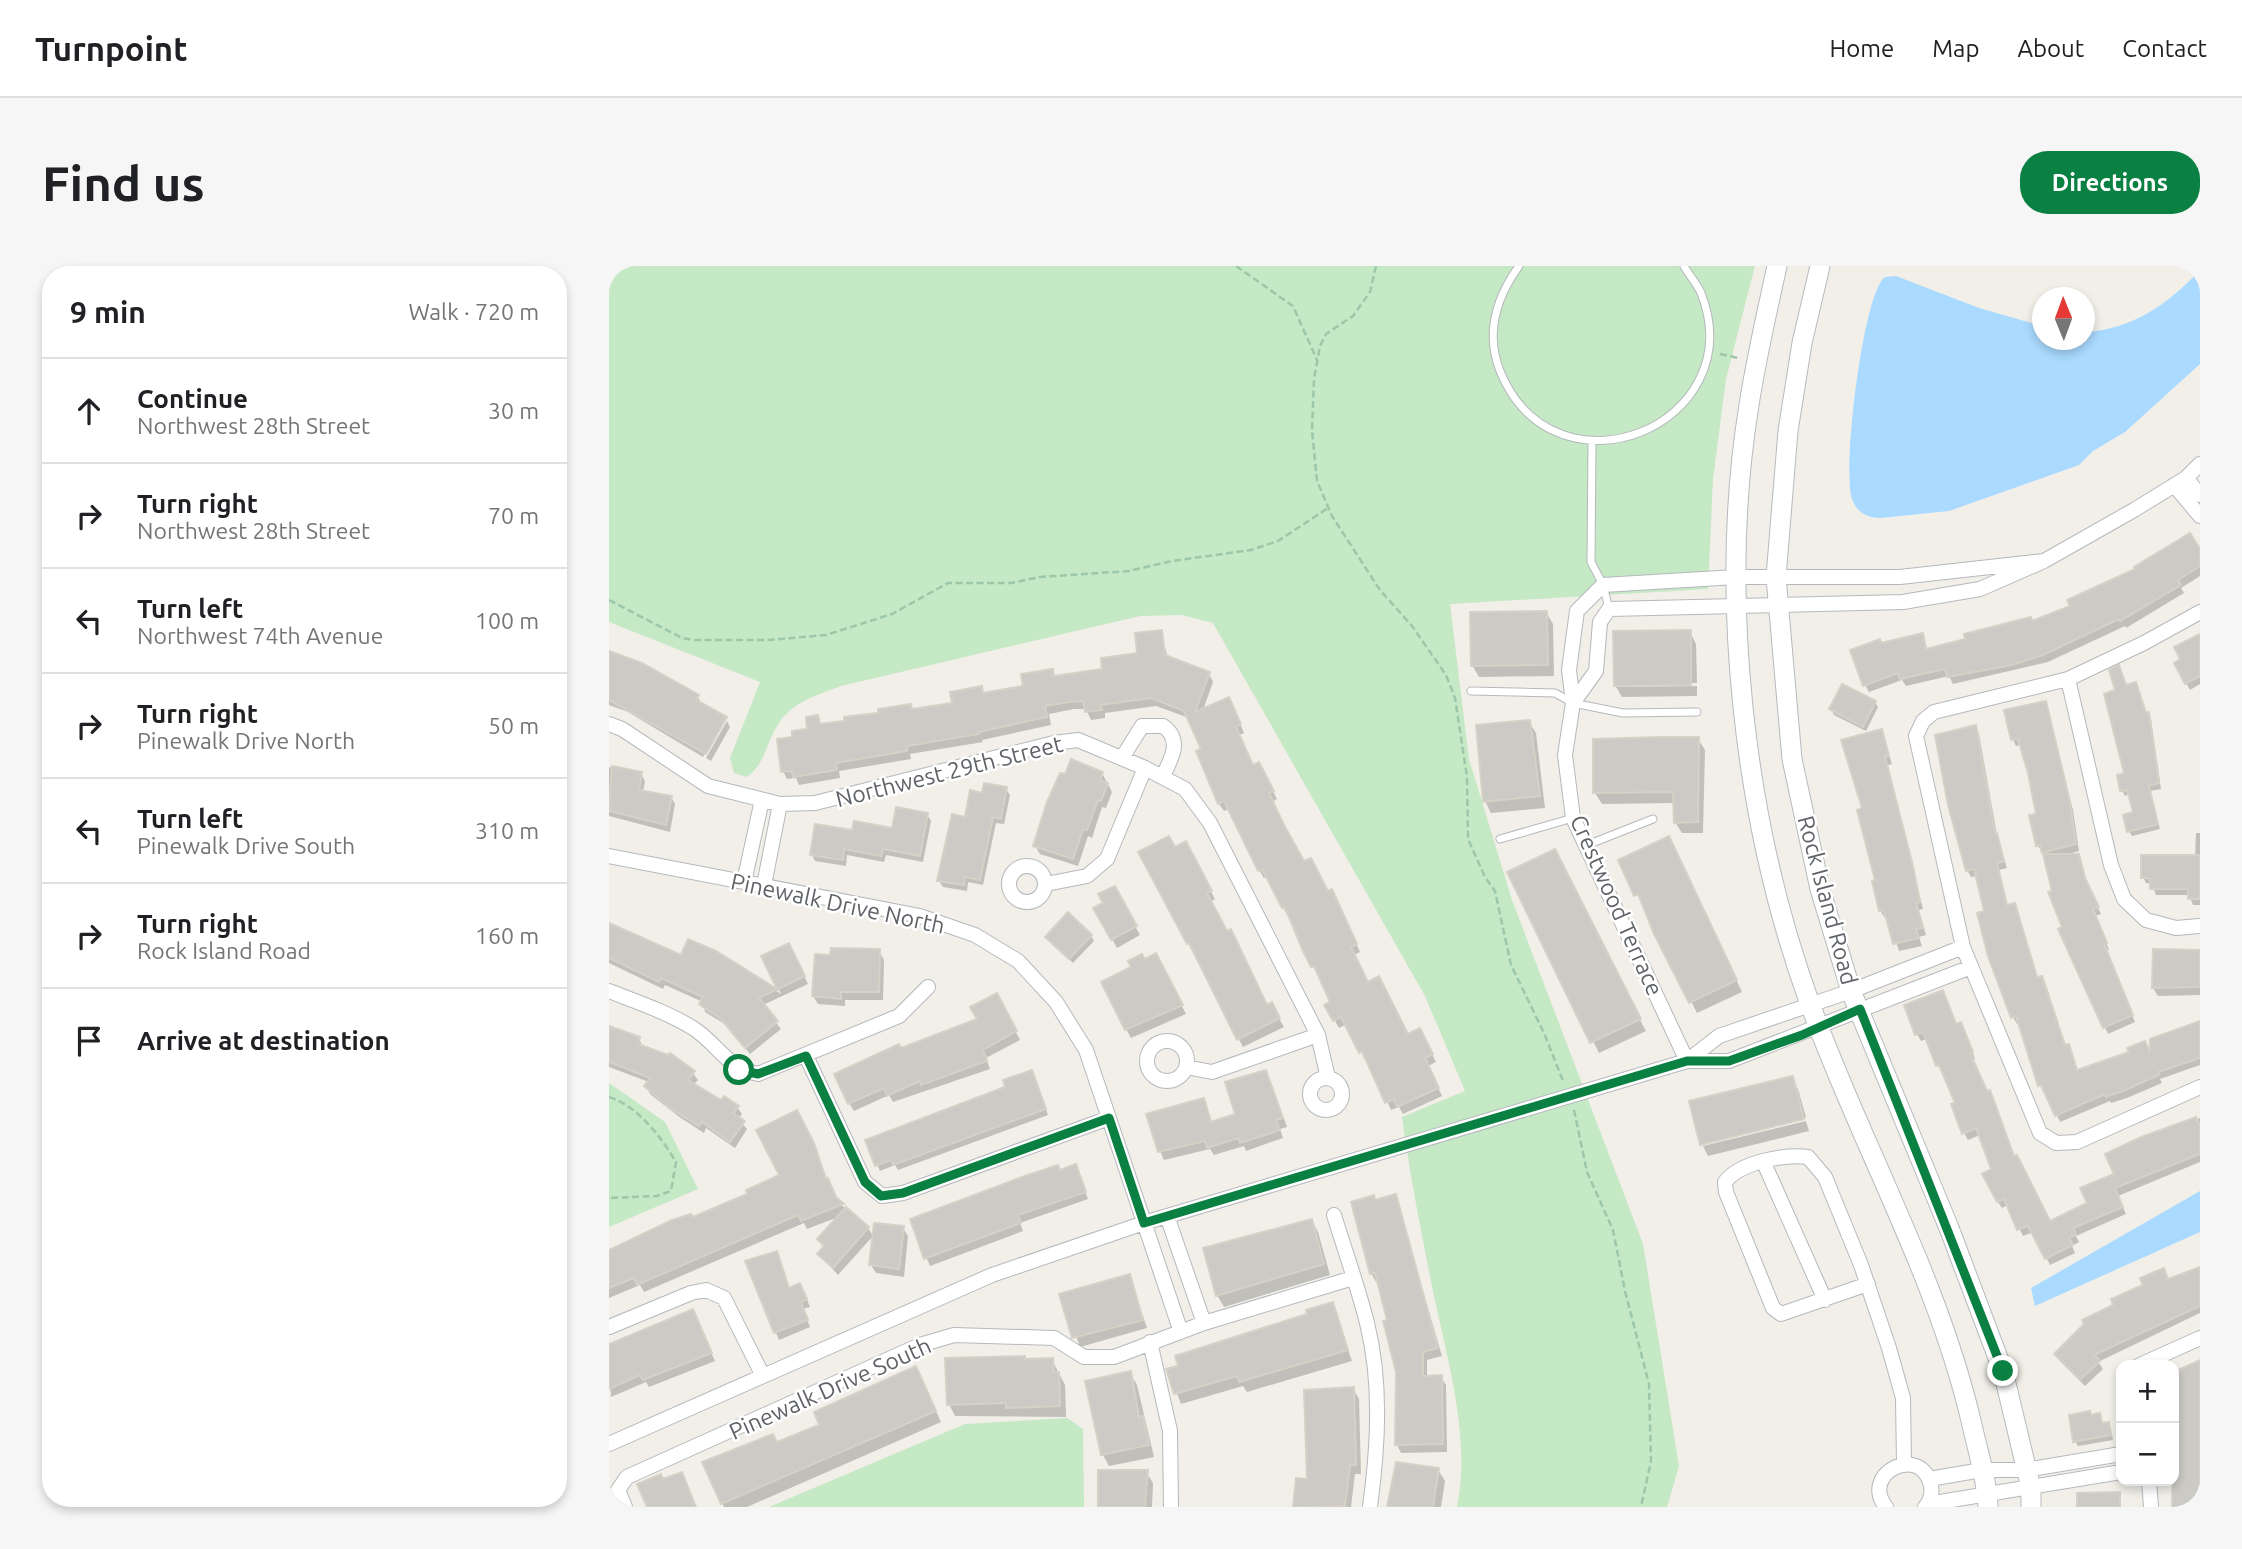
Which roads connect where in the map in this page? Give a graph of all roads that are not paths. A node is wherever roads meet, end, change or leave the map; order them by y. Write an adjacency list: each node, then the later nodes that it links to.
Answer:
1 (1519, 266): 5 (lane)
2 (1684, 266): 5 (lane)
3 (1777, 266): 11 (main road, Rock Island Road)
4 (1820, 266): 12 (main road, Rock Island Road)
5 (1592, 441): 13 (lane)
6 (2200, 464): 7 (street)
7 (2180, 481): 8 (street); 9 (street); 10 (street)
8 (2200, 495)
9 (2200, 516)
10 (2044, 561): 12 (street); 15 (street)
11 (1736, 577): 12 (street); 13 (street); 14 (main road, Rock Island Road)
12 (1776, 577): 15 (main road, Rock Island Road)
13 (1603, 584): 16 (lane); 20 (street, Crestwood Terrace)
14 (1737, 606): 15 (street); 16 (street); 42 (main road, Rock Island Road)
15 (1778, 607): 40 (main road, Rock Island Road)
16 (1609, 609): 20 (street, Crestwood Terrace)
17 (2200, 612): 18 (street)
18 (2068, 679): 36 (street); 37 (street)
19 (1472, 691): 20 (lane)
20 (1573, 703): 21 (lane); 28 (street, Crestwood Terrace)
21 (1697, 712)
22 (609, 724): 26 (street, Northwest 29th Street)
23 (1122, 758): 24 (street, Northwest 29th Street); 25 (street); 27 (street, Northwest 29th Street)
24 (1145, 768): 25 (street, Northwest 29th Street); 34 (street)
25 (1163, 776): 45 (street, Northwest 29th Street)
26 (762, 800): 27 (street, Northwest 29th Street); 33 (street)
27 (780, 804): 35 (street)
28 (1573, 818): 30 (lane); 31 (street, Crestwood Terrace)
29 (1653, 819): 31 (lane)
30 (1500, 839)
31 (1587, 845): 47 (street, Crestwood Terrace)
32 (609, 856): 33 (street, Pinewalk Drive North)
33 (744, 882): 35 (street, Pinewalk Drive North)
34 (1046, 884)
35 (764, 886): 51 (street, Pinewalk Drive North)
36 (2200, 926)
37 (1963, 947): 38 (street); 40 (street, Pinewalk Drive South)
38 (1971, 967): 43 (street, Pinewalk Drive South); 50 (street)
39 (928, 987): 46 (street)
40 (1851, 990): 42 (street, Pinewalk Drive South); 43 (main road, Rock Island Road)
41 (609, 991): 46 (street)
42 (1810, 1004): 44 (main road, Rock Island Road); 47 (street, Pinewalk Drive South)
43 (1860, 1009): 44 (street, Pinewalk Drive South); 73 (main road, Rock Island Road)
44 (1820, 1028): 47 (street, Pinewalk Drive South); 69 (main road, Rock Island Road)
45 (1318, 1035): 48 (street); 49 (street, Northwest 29th Street)
46 (806, 1056): 51 (street)
47 (1687, 1061): 54 (street, Pinewalk Drive South)
48 (1187, 1067)
49 (1328, 1078)
50 (2200, 1087)
51 (1109, 1118): 55 (street, Pinewalk Drive North)
52 (1763, 1163): 57 (street); 58 (street); 58 (street)
53 (1334, 1214): 56 (street)
54 (1167, 1216): 55 (street, Pinewalk Drive South); 59 (street)
55 (1144, 1223): 61 (street); 65 (street, Pinewalk Drive South)
56 (1353, 1278): 59 (street, Pinewalk Drive South); 78 (street)
57 (1868, 1284): 58 (street); 68 (street)
58 (1825, 1300)
59 (1204, 1324): 61 (street, Pinewalk Drive South)
60 (609, 1327): 65 (street)
61 (1181, 1332): 63 (street, Pinewalk Drive South)
62 (2200, 1338): 64 (street)
63 (1150, 1342): 76 (street, Pinewalk Drive South); 77 (street)
64 (2151, 1360)
65 (762, 1374): 66 (street, Pinewalk Drive South)
66 (609, 1444)
67 (2116, 1456): 73 (street)
68 (1904, 1463): 71 (street); 79 (street)
69 (1982, 1470): 71 (street); 73 (street); 74 (main road, Rock Island Road)
70 (2116, 1473): 73 (street)
71 (1930, 1479): 75 (street)
72 (2149, 1486): 80 (street)
73 (2029, 1488): 74 (street)
74 (1988, 1502): 75 (street)
75 (1926, 1505)
76 (625, 1507)
77 (1171, 1507)
78 (1370, 1507)
79 (1886, 1507)
80 (2151, 1507)

